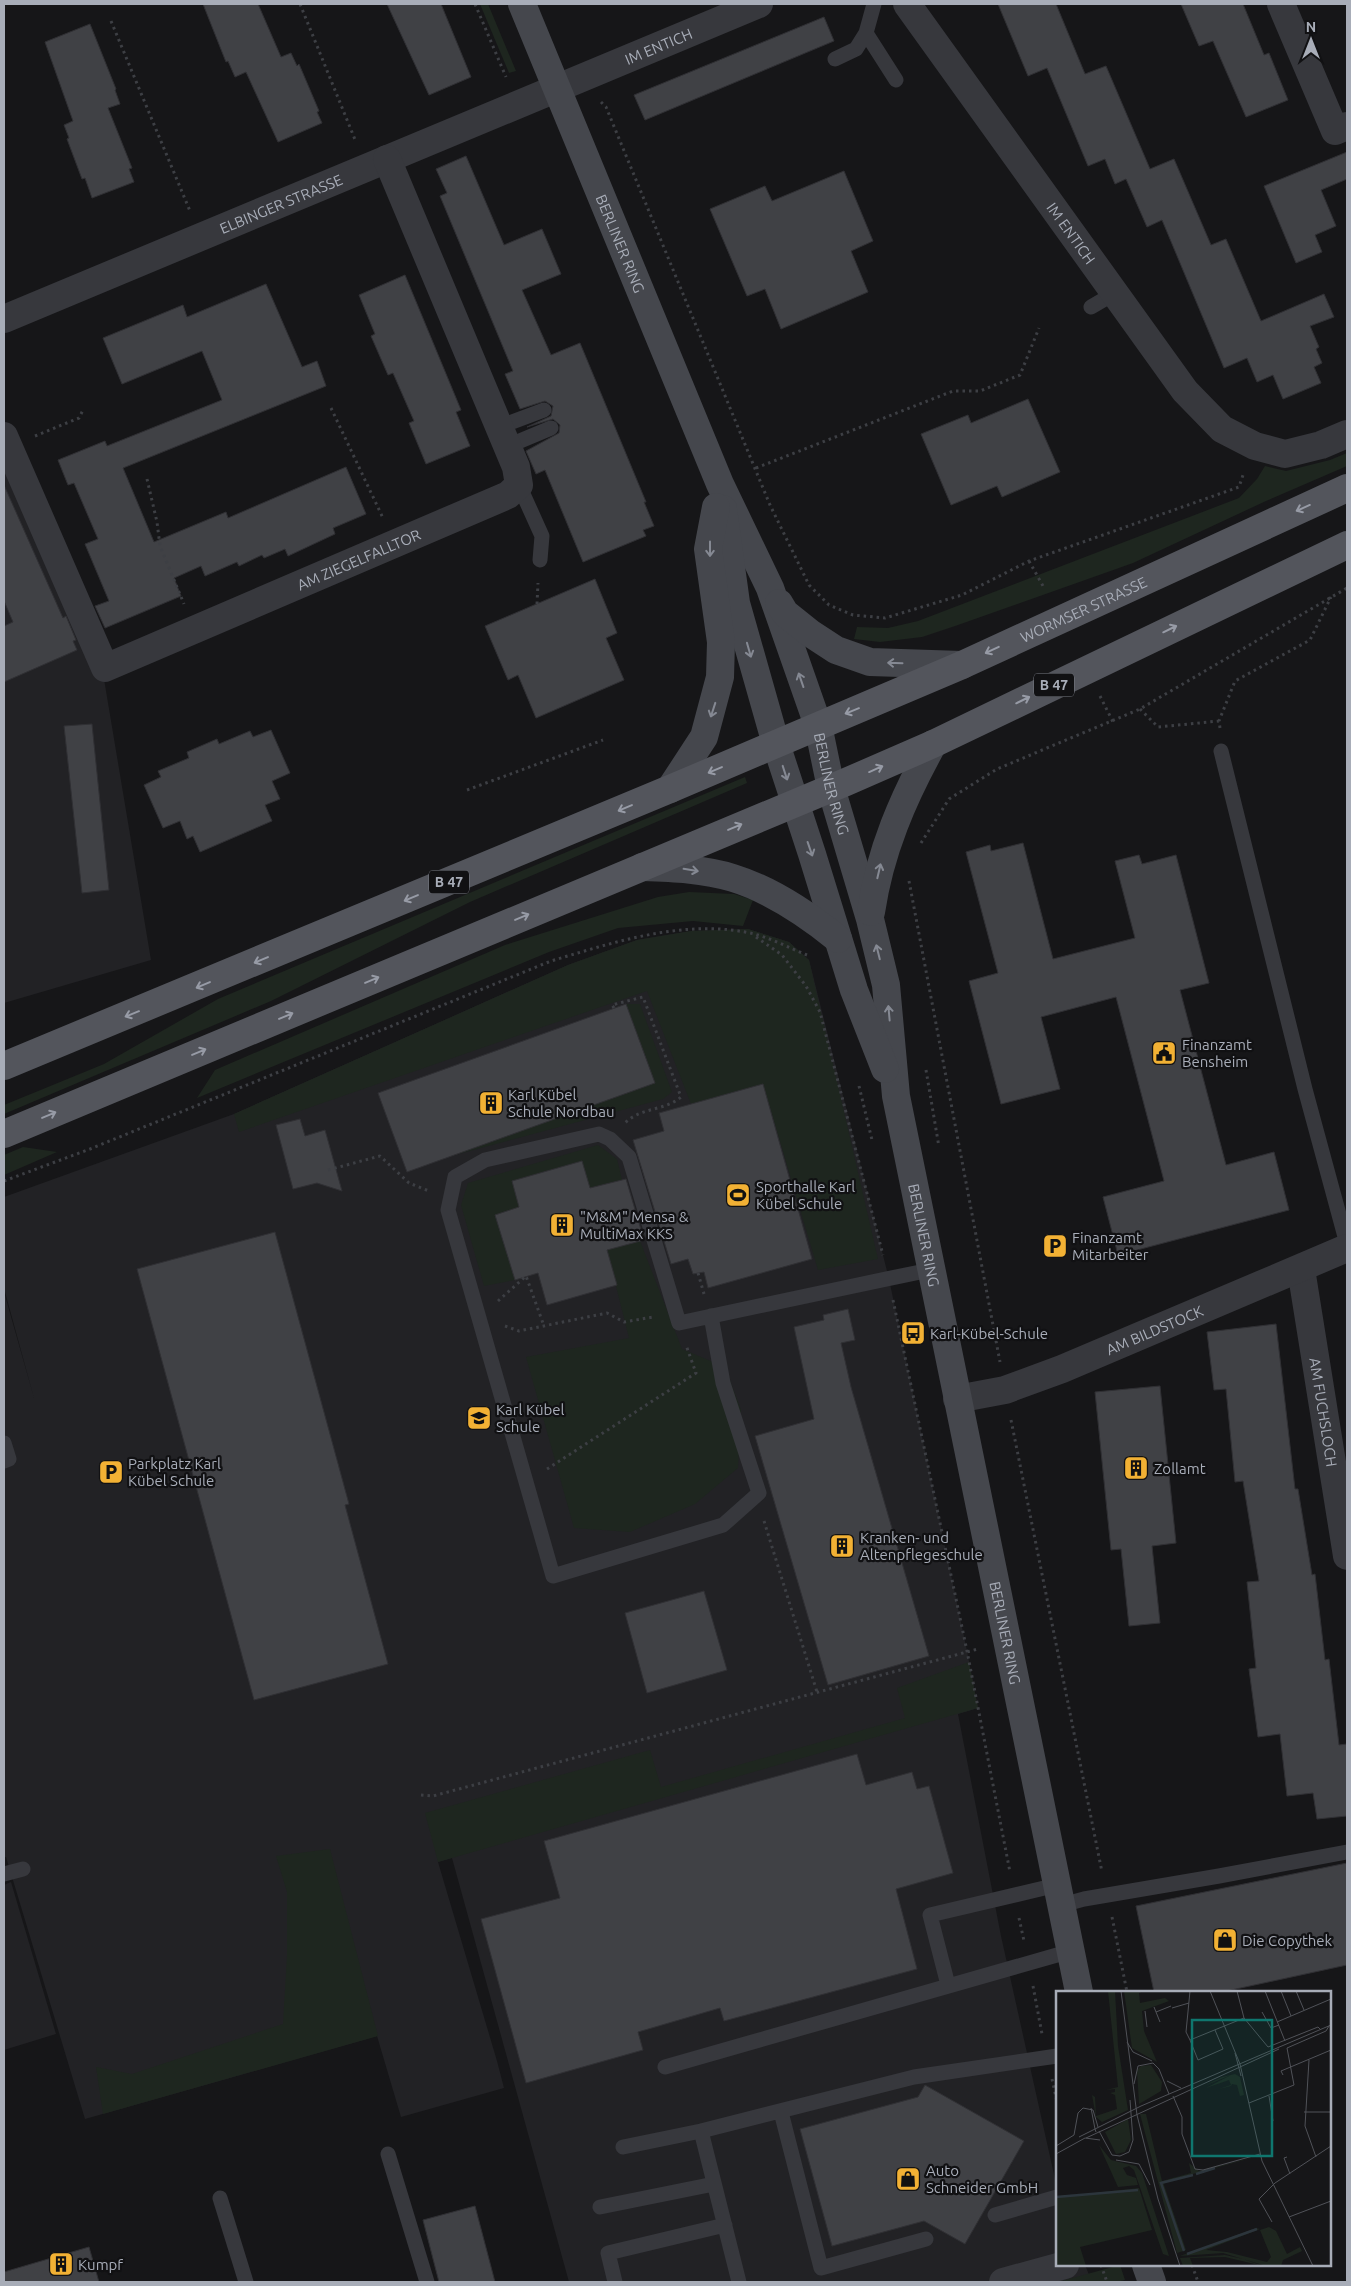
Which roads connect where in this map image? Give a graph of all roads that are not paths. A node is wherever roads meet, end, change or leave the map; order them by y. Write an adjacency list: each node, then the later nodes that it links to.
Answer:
1 (522, 4): 9 (street, BERLINER RING)
2 (759, 4): 9 (street, IM ENTICH)
3 (874, 4): 6 (lane)
4 (907, 4): 12 (street, IM ENTICH)
5 (1282, 4): 10 (street)
6 (866, 33): 7 (lane); 8 (lane)
7 (835, 59)
8 (896, 80)
9 (557, 89): 11 (street, ELBINGER STRASSE); 20 (street, BERLINER RING)
10 (1347, 126)
11 (377, 163): 14 (street, ELBINGER STRASSE); 18 (street)
12 (1115, 293): 13 (lane); 17 (street, IM ENTICH)
13 (1091, 307)
14 (4, 319)
15 (544, 410): 18 (lane)
16 (551, 428): 18 (lane)
17 (1347, 434)
18 (504, 437): 21 (street)
19 (6, 442): 21 (street, AM ZIEGELFALLTOR)
20 (720, 484): 25 (street, BERLINER RING); 28 (street, BERLINER RING, one-way to 28); 32 (street, one-way to 32)
21 (519, 485): 24 (lane)
22 (1347, 488): 26 (main road, WORMSER STRASSE / B 47, one-way to 26)
23 (1347, 545): 29 (main road, B 47, one-way to 23)
24 (540, 560)
25 (770, 588): 26 (street, one-way to 25); 27 (street, BERLINER RING, one-way to 25)
26 (962, 664): 27 (main road, WORMSER STRASSE / B 47, one-way to 27)
27 (818, 725): 28 (main road, B 47); 31 (street, BERLINER RING)
28 (776, 744): 32 (main road, B 47, one-way to 32); 33 (street, BERLINER RING, one-way to 33)
29 (933, 744): 31 (main road, B 47, one-way to 29); 35 (street, one-way to 29)
30 (1221, 751): 40 (lane)
31 (831, 788): 33 (main road, B 47); 35 (street, BERLINER RING)
32 (670, 789): 37 (main road, B 47, one-way to 37)
33 (794, 803): 34 (main road, B 47, one-way to 33); 36 (street, BERLINER RING, one-way to 36)
34 (642, 867): 36 (street, one-way to 36); 39 (main road, B 47, one-way to 34)
35 (870, 919): 38 (street, BERLINER RING, one-way to 35)
36 (838, 939): 38 (street, BERLINER RING)
37 (4, 1066)
38 (896, 1096): 43 (street, BERLINER RING)
39 (4, 1134)
40 (1347, 1244)
41 (1347, 1248): 42 (street, AM BILDSTOCK)
42 (1301, 1269): 45 (street, AM BILDSTOCK); 48 (street, AM FUCHSLOCH)
43 (930, 1270): 44 (lane); 45 (street, BERLINER RING)
44 (711, 1316): 44 (lane)
45 (957, 1399): 52 (street, BERLINER RING)
46 (4, 1443): 47 (lane)
47 (4, 1461)
48 (1347, 1556)
49 (1347, 1852): 52 (lane)
50 (23, 1869): 51 (lane)
51 (4, 1874)
52 (1059, 1895): 53 (street, BERLINER RING); 54 (lane)
53 (1071, 1951): 54 (lane); 55 (street, BERLINER RING)
54 (948, 1985): 57 (lane)
55 (1079, 1991)
56 (1052, 2057): 58 (lane)
57 (666, 2067)
58 (781, 2112): 59 (lane); 68 (lane)
59 (701, 2131): 60 (lane); 62 (lane)
60 (623, 2147)
61 (388, 2154): 72 (lane)
62 (714, 2184): 65 (lane); 67 (lane)
63 (1056, 2197): 66 (lane)
64 (220, 2198): 71 (lane)
65 (600, 2208)
66 (995, 2215)
67 (725, 2226): 73 (lane); 74 (lane)
68 (926, 2239)
69 (1061, 2266): 75 (street)
70 (1146, 2266): 76 (street)
71 (246, 2282)
72 (427, 2282)
73 (615, 2282)
74 (739, 2282)
75 (1003, 2282)
76 (1152, 2282)

